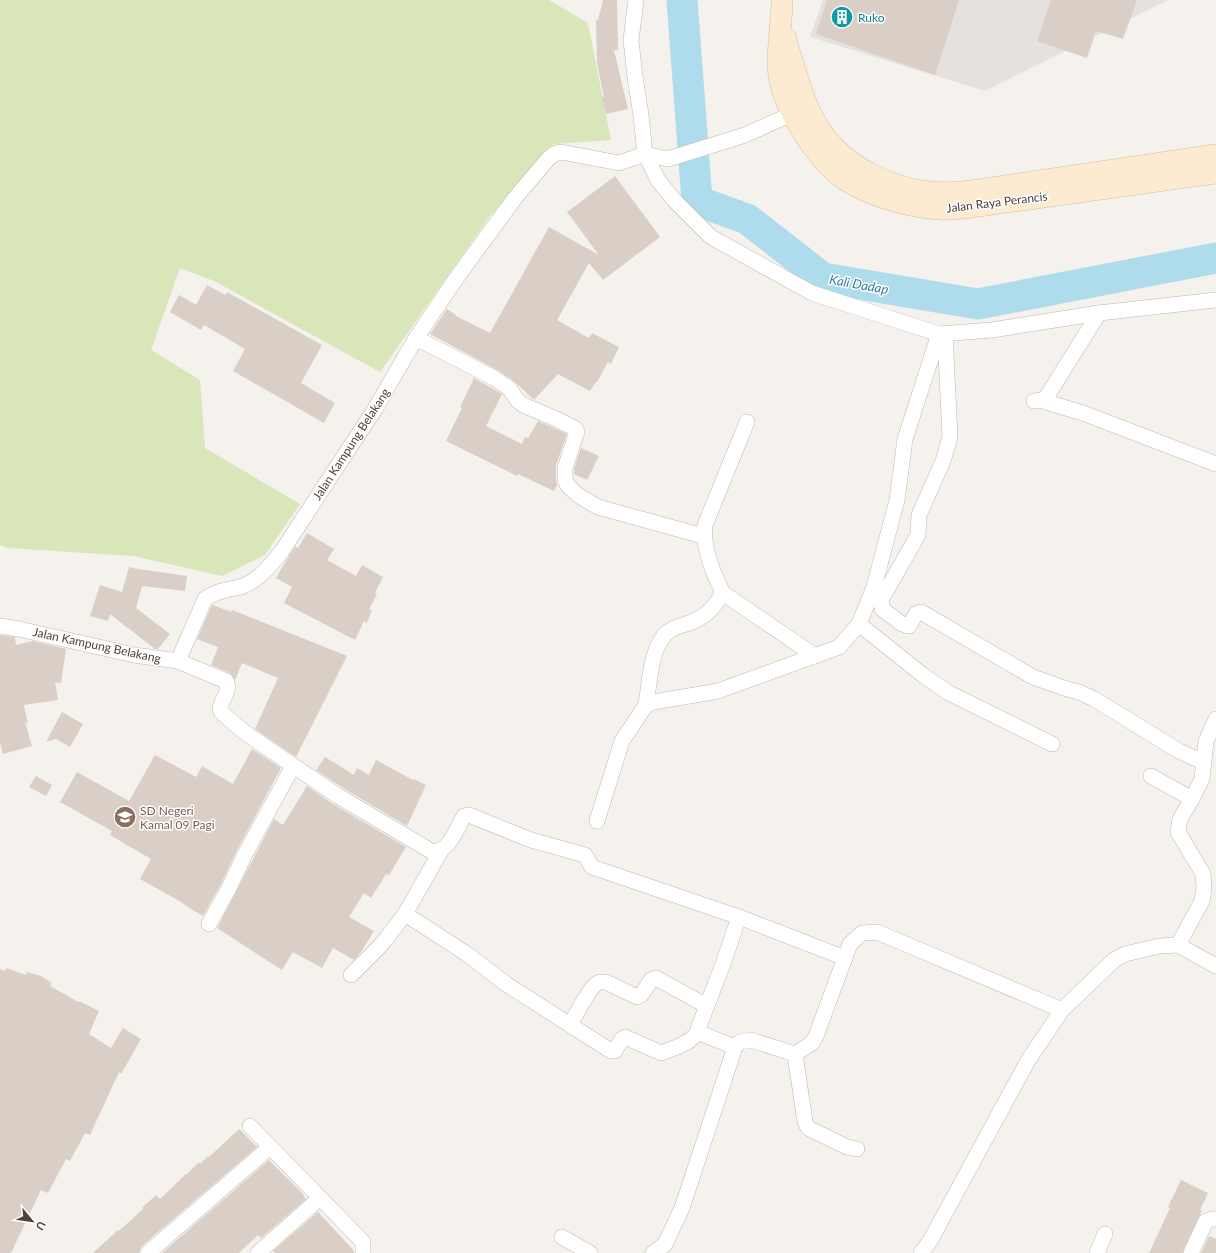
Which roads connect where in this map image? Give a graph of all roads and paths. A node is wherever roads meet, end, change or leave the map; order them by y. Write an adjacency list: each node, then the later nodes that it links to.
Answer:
1 (636, 0): 4 (street)
2 (782, 9): 3 (street, Jalan Raya Perancis)
3 (800, 111): 4 (street); 5 (street, Jalan Raya Perancis); 6 (street, Jalan Raya Perancis)
4 (645, 154): 9 (street); 10 (street, Jalan Kampung Belakang)
5 (1216, 155)
6 (1216, 172)
7 (1216, 300): 8 (street)
8 (1098, 313): 9 (street); 12 (street)
9 (942, 334): 15 (street); 22 (street)
10 (416, 338): 13 (street); 18 (street, Jalan Kampung Belakang)
11 (747, 422): 13 (street)
12 (1216, 464)
13 (704, 536): 14 (street)
14 (723, 593): 17 (street); 19 (street)
15 (859, 624): 17 (street); 21 (street)
16 (0, 626): 18 (street, Jalan Kampung Belakang)
17 (815, 656): 19 (street)
18 (178, 661): 23 (street)
19 (646, 705): 26 (street)
20 (1216, 719): 22 (street)
21 (1052, 744)
22 (1203, 762): 25 (street)
23 (293, 766): 27 (street); 30 (street)
24 (1151, 776): 25 (street)
25 (1192, 799): 31 (street)
26 (597, 821)
27 (442, 849): 28 (street); 29 (street)
28 (405, 914): 34 (street); 37 (street)
29 (739, 917): 32 (street); 35 (street)
30 (209, 924)
31 (1178, 945): 33 (street); 36 (street)
32 (845, 958): 36 (street); 40 (street)
33 (1216, 966)
34 (351, 975)
35 (707, 1006): 37 (street); 38 (street)
36 (1062, 1010): 53 (street)
37 (570, 1025): 38 (street)
38 (699, 1032): 39 (street)
39 (735, 1047): 40 (street); 52 (street)
40 (795, 1054): 43 (street)
41 (250, 1126): 42 (street)
42 (270, 1147): 44 (street); 48 (street)
43 (857, 1149)
44 (320, 1198): 49 (street); 50 (street)
45 (1216, 1219): 55 (street)
46 (1105, 1234): 54 (street)
47 (562, 1237): 51 (street)
48 (148, 1253)
49 (258, 1253)
50 (363, 1253)
51 (590, 1253)
52 (653, 1253)
53 (921, 1253)
54 (1097, 1253)
55 (1191, 1253)

